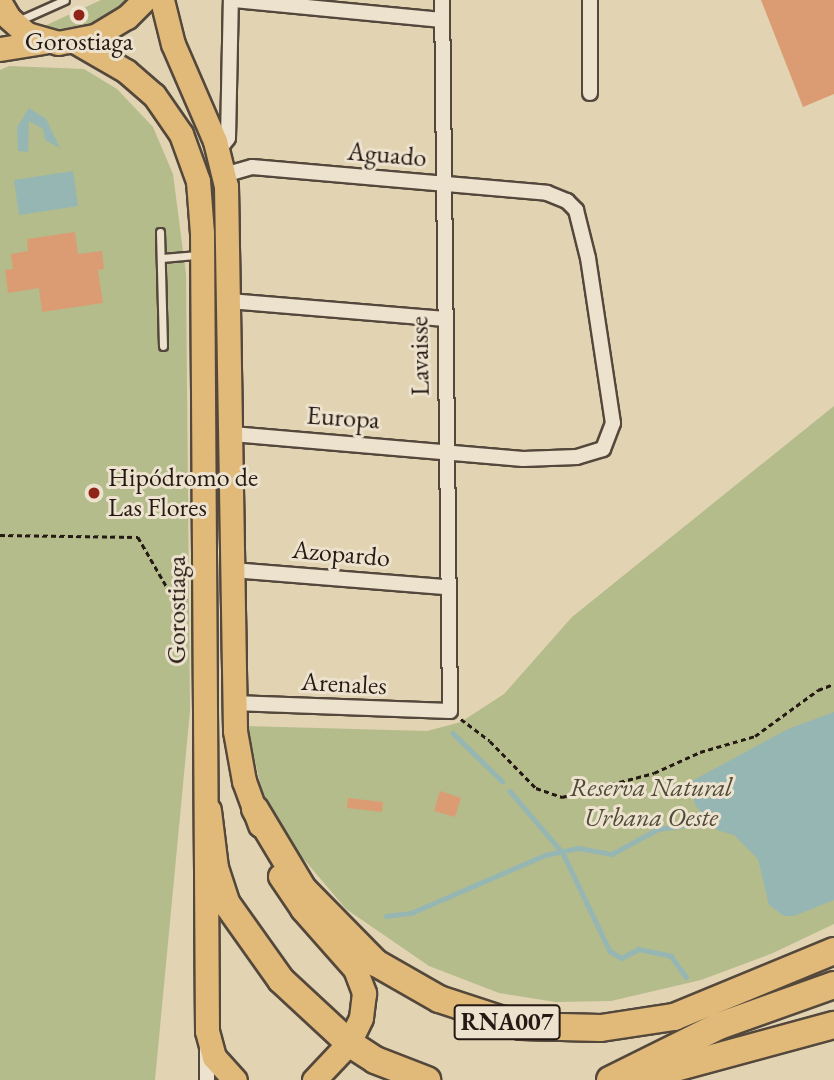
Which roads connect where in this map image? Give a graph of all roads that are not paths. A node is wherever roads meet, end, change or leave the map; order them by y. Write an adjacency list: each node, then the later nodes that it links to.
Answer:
1 (65, 0): 8 (lane)
2 (232, 0): 7 (street); 13 (street)
3 (442, 0): 7 (street, Lavaisse)
4 (590, 0): 12 (street)
5 (149, 1): 10 (main road); 13 (main road)
6 (0, 3): 8 (main road)
7 (442, 20): 15 (street, Lavaisse)
8 (10, 24): 9 (main road)
9 (43, 42): 10 (main road); 11 (main road)
10 (76, 42): 17 (main road, Gorostiaga)
11 (0, 49)
12 (590, 93)
13 (218, 151): 14 (main road)
14 (224, 175): 15 (street, Aguado); 19 (main road)
15 (444, 185): 20 (street, Lavaisse); 26 (street, Aguado)
16 (160, 232): 18 (lane)
17 (202, 255): 18 (lane); 22 (main road, Gorostiaga)
18 (162, 258): 21 (lane)
19 (230, 301): 20 (street); 23 (main road)
20 (444, 319): 25 (street, Lavaisse)
21 (163, 345)
22 (203, 399): 23 (main road); 32 (main road, Gorostiaga)
23 (231, 399): 24 (main road)
24 (232, 434): 25 (street, Europa); 27 (main road)
25 (446, 451): 26 (street, Europa); 28 (street, Lavaisse)
26 (577, 457)
27 (233, 570): 28 (street, Azopardo); 29 (main road)
28 (446, 587): 30 (street, Lavaisse)
29 (234, 703): 30 (street, Arenales); 31 (main road)
30 (450, 711)
31 (255, 809): 33 (highway, RNA007); 37 (main road)
32 (208, 811): 36 (main road, Gorostiaga); 37 (highway)
33 (834, 951)
34 (834, 985): 42 (highway)
35 (834, 1025): 43 (highway)
36 (207, 1031): 38 (street); 39 (main road, Gorostiaga)
37 (349, 1043): 40 (main road); 41 (highway)
38 (207, 1080)
39 (235, 1080)
40 (314, 1080)
41 (427, 1080)
42 (610, 1080)
43 (631, 1080)

